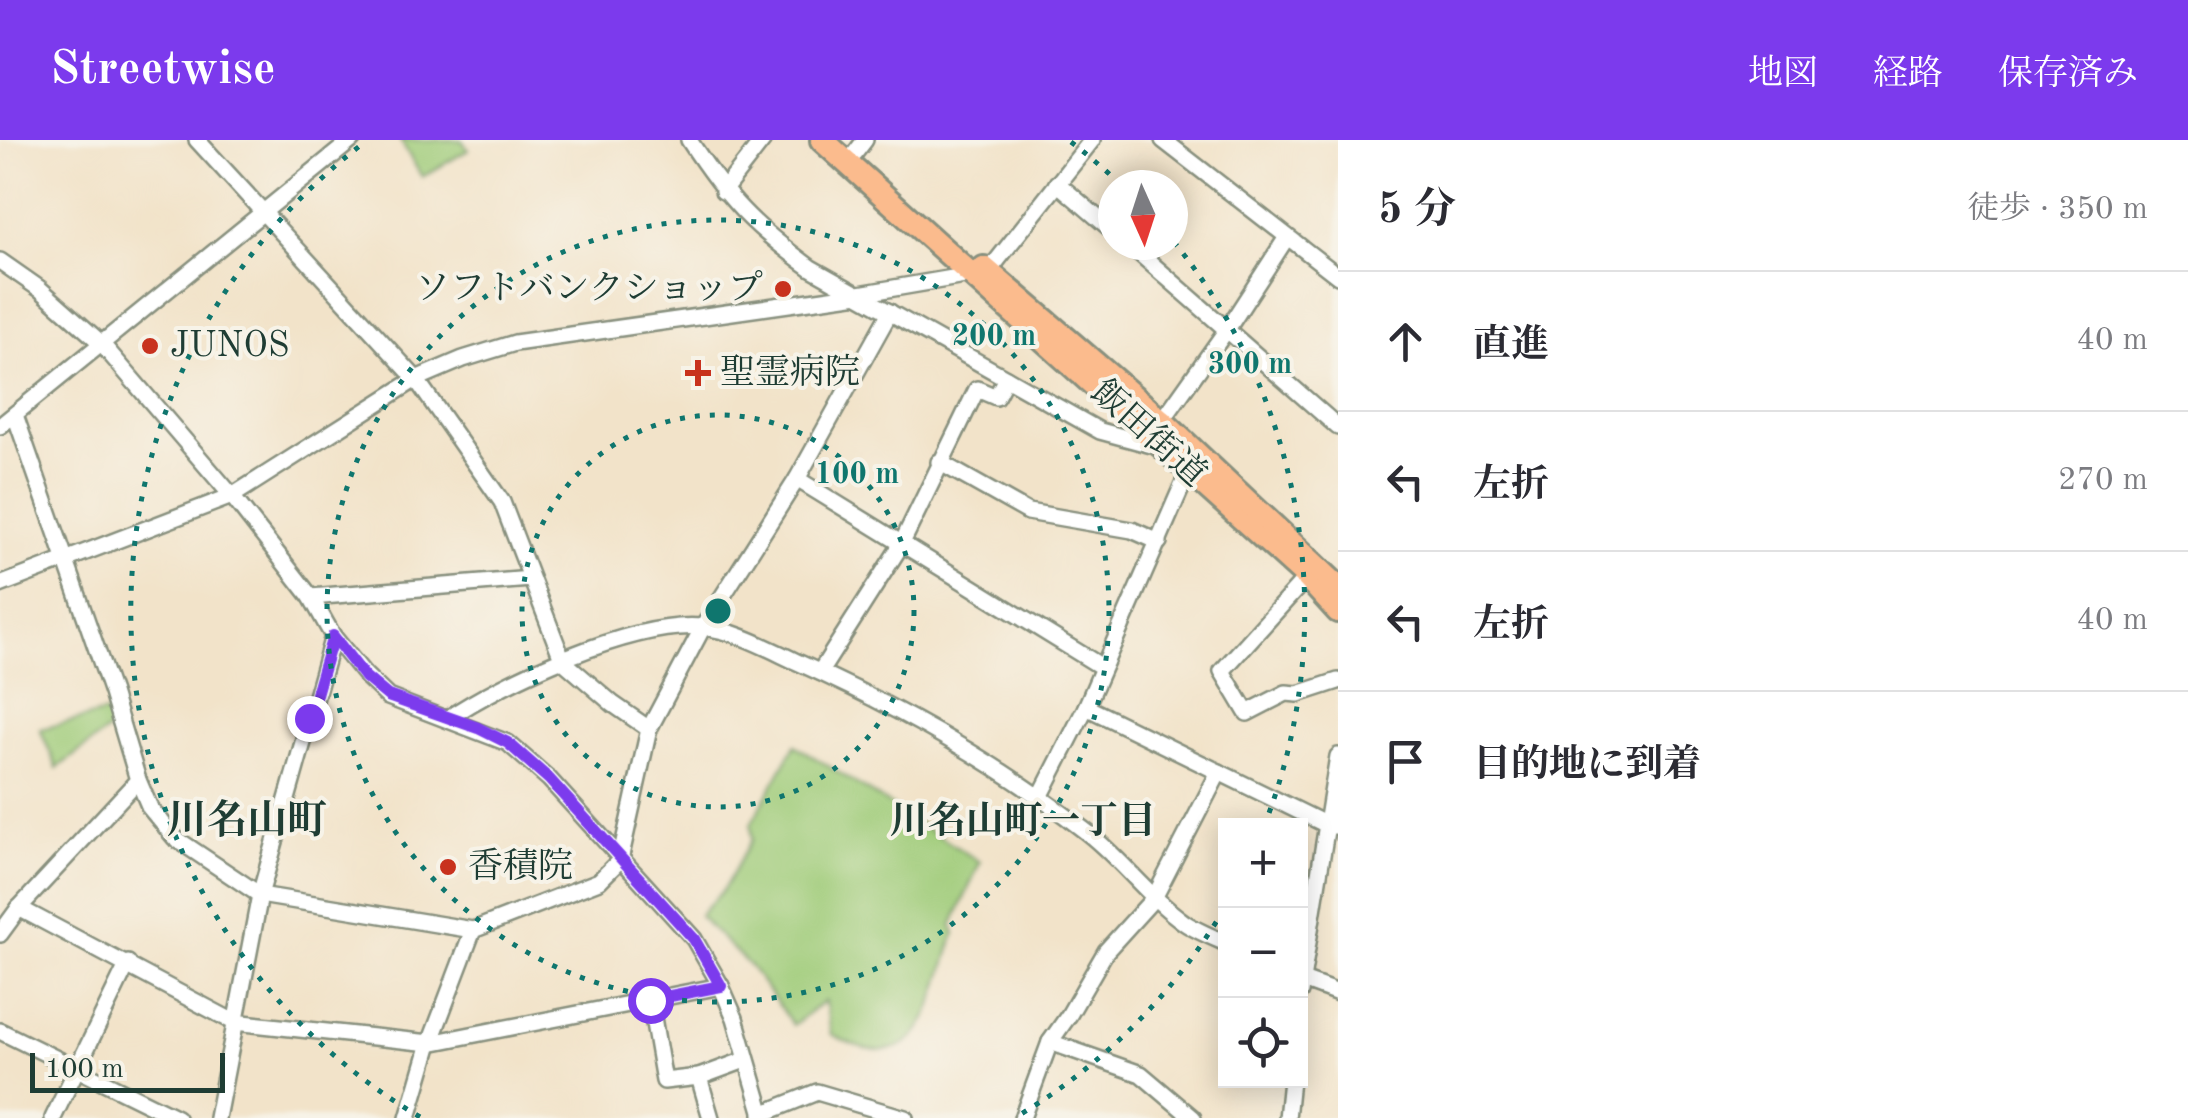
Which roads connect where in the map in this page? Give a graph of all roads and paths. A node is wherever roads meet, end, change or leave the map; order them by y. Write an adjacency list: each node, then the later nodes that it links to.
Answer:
1 (197, 140): 12 (street)
2 (352, 140): 12 (street)
3 (689, 140): 11 (street)
4 (763, 140): 11 (street)
5 (822, 140): 17 (highway, 飯田街道)
6 (1068, 140): 9 (street)
7 (1164, 140): 14 (street)
8 (853, 144): 17 (highway, 飯田街道)
9 (1087, 146): 10 (street)
10 (1057, 183): 13 (street); 17 (street)
11 (723, 191): 19 (street)
12 (264, 212): 22 (street); 24 (street)
13 (1098, 218)
14 (1287, 237): 18 (street); 21 (street)
15 (1148, 260): 21 (street)
16 (0, 262): 22 (street)
17 (978, 273): 19 (street); 25 (highway, 飯田街道); 27 (highway, 飯田街道)
18 (1338, 276)
19 (860, 294): 20 (street); 24 (street)
20 (890, 312): 23 (street); 34 (street)
21 (1228, 328): 27 (street); 29 (street)
22 (102, 343): 26 (street); 35 (street)
23 (1006, 378): 30 (street); 32 (street)
24 (416, 379): 35 (street); 40 (street)
25 (1126, 414): 30 (street); 31 (highway, 飯田街道)
26 (15, 415): 28 (street); 38 (street)
27 (1162, 421): 42 (highway, 飯田街道)
28 (0, 426)
29 (1338, 427)
30 (1100, 431): 31 (street)
31 (1164, 449): 33 (highway, 飯田街道)
32 (939, 462): 36 (street); 37 (street)
33 (1188, 470): 36 (street); 39 (highway, 飯田街道)
34 (797, 479): 37 (street); 45 (street)
35 (232, 496): 38 (street); 43 (street)
36 (1159, 542): 48 (street)
37 (901, 545): 48 (street); 49 (street)
38 (66, 561): 41 (street); 56 (street)
39 (1307, 576): 44 (highway, 飯田街道); 50 (street)
40 (531, 580): 43 (street); 47 (street)
41 (0, 585)
42 (1338, 587)
43 (311, 597): 46 (street)
44 (1338, 611)
45 (703, 627): 47 (street); 49 (street); 53 (street)
46 (333, 636): 52 (street); 60 (street)
47 (562, 661): 52 (street); 53 (street)
48 (1102, 667): 51 (street)
49 (820, 672): 57 (street)
50 (1338, 680)
51 (1086, 708): 55 (street); 57 (street)
52 (447, 719): 59 (street)
53 (649, 729): 59 (street)
54 (1338, 756): 58 (street)
55 (1219, 772): 58 (street); 61 (street)
56 (138, 780): 60 (street); 62 (street)
57 (1039, 799): 61 (street)
58 (1334, 826): 66 (street)
59 (620, 860): 63 (street); 69 (street)
60 (260, 895): 63 (street); 72 (street)
61 (1154, 898): 65 (street); 74 (street)
62 (19, 908): 64 (street); 67 (street)
63 (473, 930): 75 (street)
64 (0, 934)
65 (1218, 939)
66 (1308, 947)
67 (128, 963): 72 (street); 77 (street)
68 (1308, 982): 70 (street)
69 (721, 986): 71 (street); 76 (street)
70 (1338, 993)
71 (650, 1000): 75 (street); 78 (street)
72 (234, 1022): 75 (street); 83 (street)
73 (0, 1031): 77 (street)
74 (1050, 1042): 87 (street); 88 (street)
75 (430, 1043): 84 (street)
76 (745, 1060): 78 (street); 80 (street)
77 (78, 1067): 81 (street); 82 (street)
78 (699, 1077): 85 (street)
79 (1290, 1088): 89 (street)
80 (763, 1116): 86 (street)
81 (53, 1118)
82 (177, 1118)
83 (217, 1118)
84 (408, 1118)
85 (712, 1118)
86 (905, 1118)
87 (1022, 1118)
88 (1194, 1118)
89 (1287, 1118)

